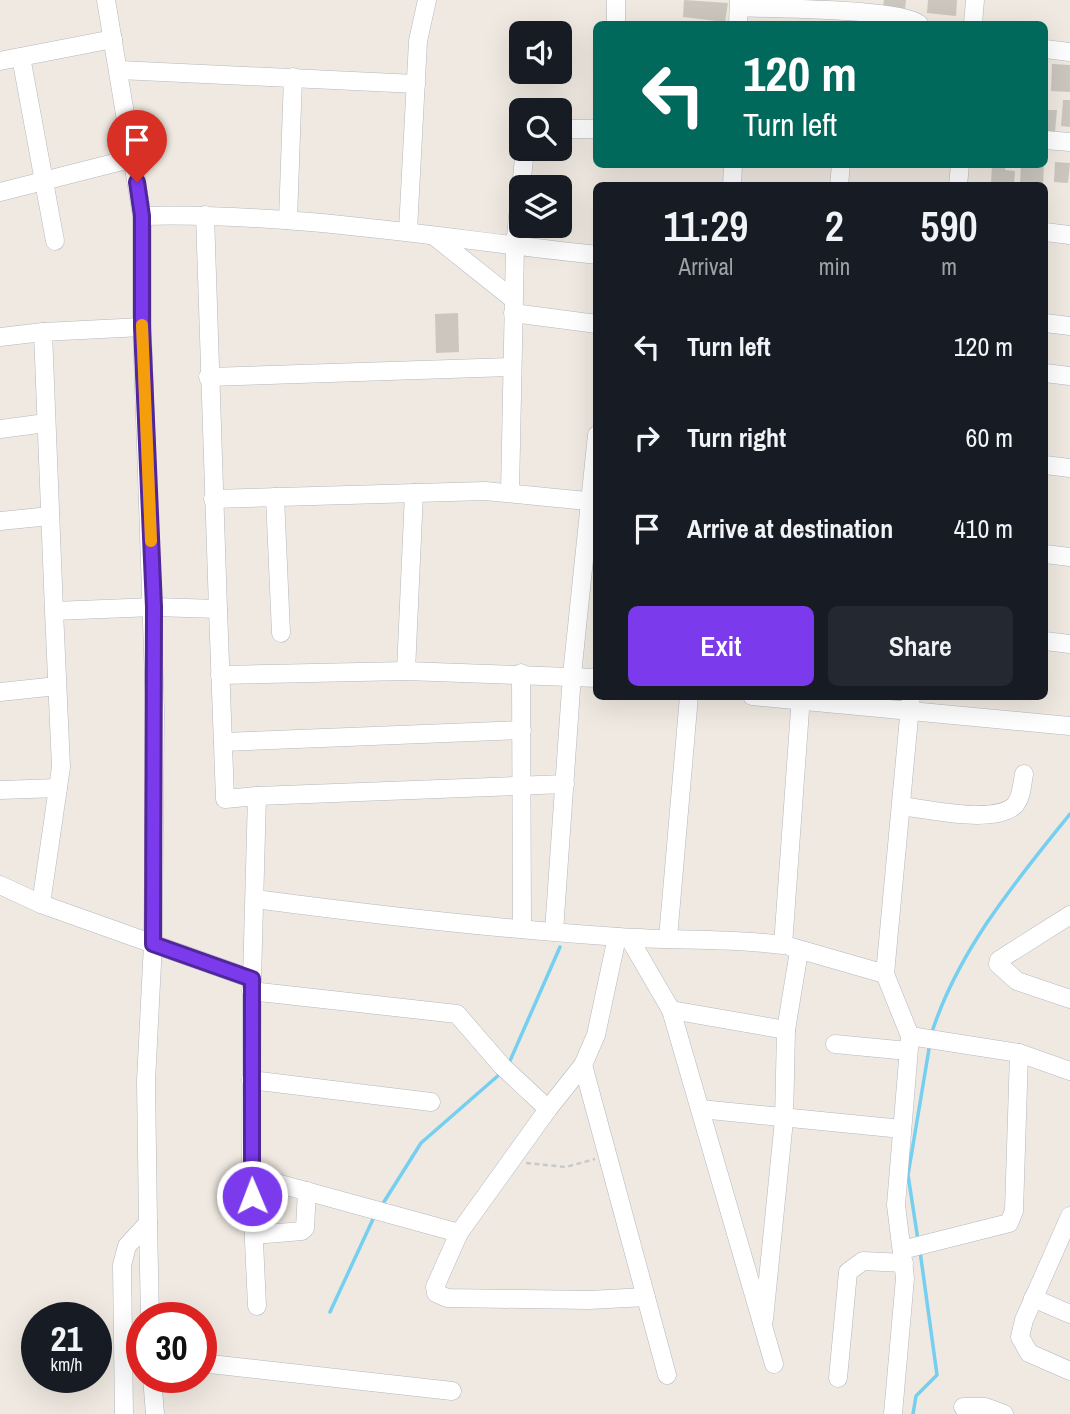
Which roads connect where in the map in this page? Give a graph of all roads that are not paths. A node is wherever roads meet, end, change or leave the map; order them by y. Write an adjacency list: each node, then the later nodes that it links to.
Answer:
1 (106, 0): 10 (street)
2 (427, 0): 17 (street)
3 (617, 0): 7 (street)
4 (975, 0): 9 (street)
5 (869, 7): 6 (street); 8 (street)
6 (739, 11)
7 (616, 21)
8 (914, 21)
9 (973, 21)
10 (113, 38): 13 (street); 15 (street)
11 (1048, 49): 12 (street)
12 (1070, 52)
13 (21, 57): 14 (street); 24 (street)
14 (0, 61)
15 (119, 71): 16 (street); 22 (street)
16 (293, 77): 17 (street); 28 (street)
17 (416, 84): 29 (street)
18 (572, 129): 19 (street)
19 (593, 129)
20 (1048, 140): 21 (street)
21 (1070, 142)
22 (134, 158): 24 (street); 27 (street)
23 (524, 161): 34 (street)
24 (43, 181): 25 (street); 33 (street)
25 (0, 191)
26 (205, 215): 27 (street); 28 (street); 46 (street)
27 (142, 216): 40 (street)
28 (288, 220): 29 (street)
29 (408, 230): 31 (street)
30 (1048, 232): 32 (street)
31 (431, 234): 34 (street); 36 (street)
32 (1070, 235)
33 (55, 241)
34 (515, 246): 35 (street); 36 (street)
35 (593, 255)
36 (513, 306): 37 (street); 43 (street)
37 (593, 323)
38 (1048, 323): 39 (street)
39 (1070, 326)
40 (142, 327): 41 (street); 60 (street)
41 (43, 332): 42 (street); 47 (street)
42 (0, 337)
43 (511, 366): 46 (street); 52 (street)
44 (1048, 373): 45 (street)
45 (1070, 376)
46 (208, 377): 54 (street)
47 (46, 423): 48 (street); 56 (street)
48 (0, 429)
49 (1048, 465): 50 (street)
50 (1070, 468)
51 (414, 493): 52 (street); 53 (street); 66 (street)
52 (510, 493): 55 (street)
53 (275, 497): 54 (street); 63 (street)
54 (213, 499): 61 (street)
55 (593, 502): 69 (street)
56 (50, 516): 57 (street); 62 (street)
57 (0, 521)
58 (1048, 554): 59 (street)
59 (1070, 557)
60 (154, 607): 61 (street); 62 (street); 94 (street)
61 (218, 609): 68 (street)
62 (54, 611): 71 (street)
63 (281, 633)
64 (1048, 641): 65 (street)
65 (1070, 645)
66 (406, 671): 67 (street); 68 (street)
67 (522, 673): 69 (street); 77 (street)
68 (220, 675): 78 (street)
69 (572, 675): 70 (street); 81 (street)
70 (593, 678)
71 (57, 686): 72 (street); 82 (street)
72 (0, 692)
73 (689, 700): 93 (street)
74 (801, 700): 75 (street); 95 (street)
75 (911, 703): 76 (street); 85 (street)
76 (1070, 726)
77 (522, 730): 78 (street); 80 (street)
78 (223, 743): 84 (street)
79 (1024, 774): 85 (street)
80 (522, 784): 81 (street); 84 (street); 90 (street)
81 (565, 784): 91 (street)
82 (58, 788): 83 (street); 88 (street)
83 (0, 790)
84 (257, 796): 87 (street)
85 (901, 806): 96 (street)
86 (0, 885): 88 (street)
87 (255, 899): 90 (street); 97 (street)
88 (41, 904): 94 (street)
89 (1070, 915): 98 (street)
90 (522, 928): 91 (street)
91 (554, 930): 92 (street)
92 (623, 938): 93 (street); 99 (street); 104 (street)
93 (668, 938): 95 (street)
94 (153, 944): 97 (street); 115 (street)
95 (791, 948): 96 (street); 100 (street)
96 (885, 974): 101 (street)
97 (251, 985): 106 (street); 108 (street)
98 (1070, 999)
99 (671, 1010): 100 (street); 109 (street)
100 (786, 1030): 110 (street)
101 (920, 1042): 102 (street); 103 (street); 111 (street)
102 (835, 1044)
103 (1019, 1053): 105 (street); 118 (street)
104 (583, 1065): 108 (street); 119 (street)
105 (1070, 1071)
106 (251, 1080): 107 (street); 112 (street)
107 (431, 1102)
108 (548, 1108): 116 (street)
109 (700, 1109): 110 (street); 124 (street)
110 (784, 1120): 111 (street); 124 (street)
111 (902, 1129): 118 (street)
112 (251, 1176): 113 (street); 117 (street)
113 (307, 1191): 116 (street); 117 (street)
114 (1069, 1219): 120 (street)
115 (148, 1223): 121 (street); 133 (street)
116 (459, 1233): 119 (street)
117 (254, 1235): 122 (street)
118 (907, 1254): 129 (street); 135 (street)
119 (646, 1297): 128 (street)
120 (1034, 1298): 123 (street); 127 (street)
121 (150, 1302)
122 (257, 1306)
123 (1070, 1314)
124 (763, 1332): 125 (street)
125 (774, 1364)
126 (217, 1365): 130 (street)
127 (1070, 1371)
128 (667, 1375)
129 (838, 1378)
130 (452, 1391)
131 (153, 1393): 134 (street)
132 (963, 1406): 136 (street)
133 (124, 1414)
134 (155, 1414)
135 (893, 1414)
136 (1004, 1414)

